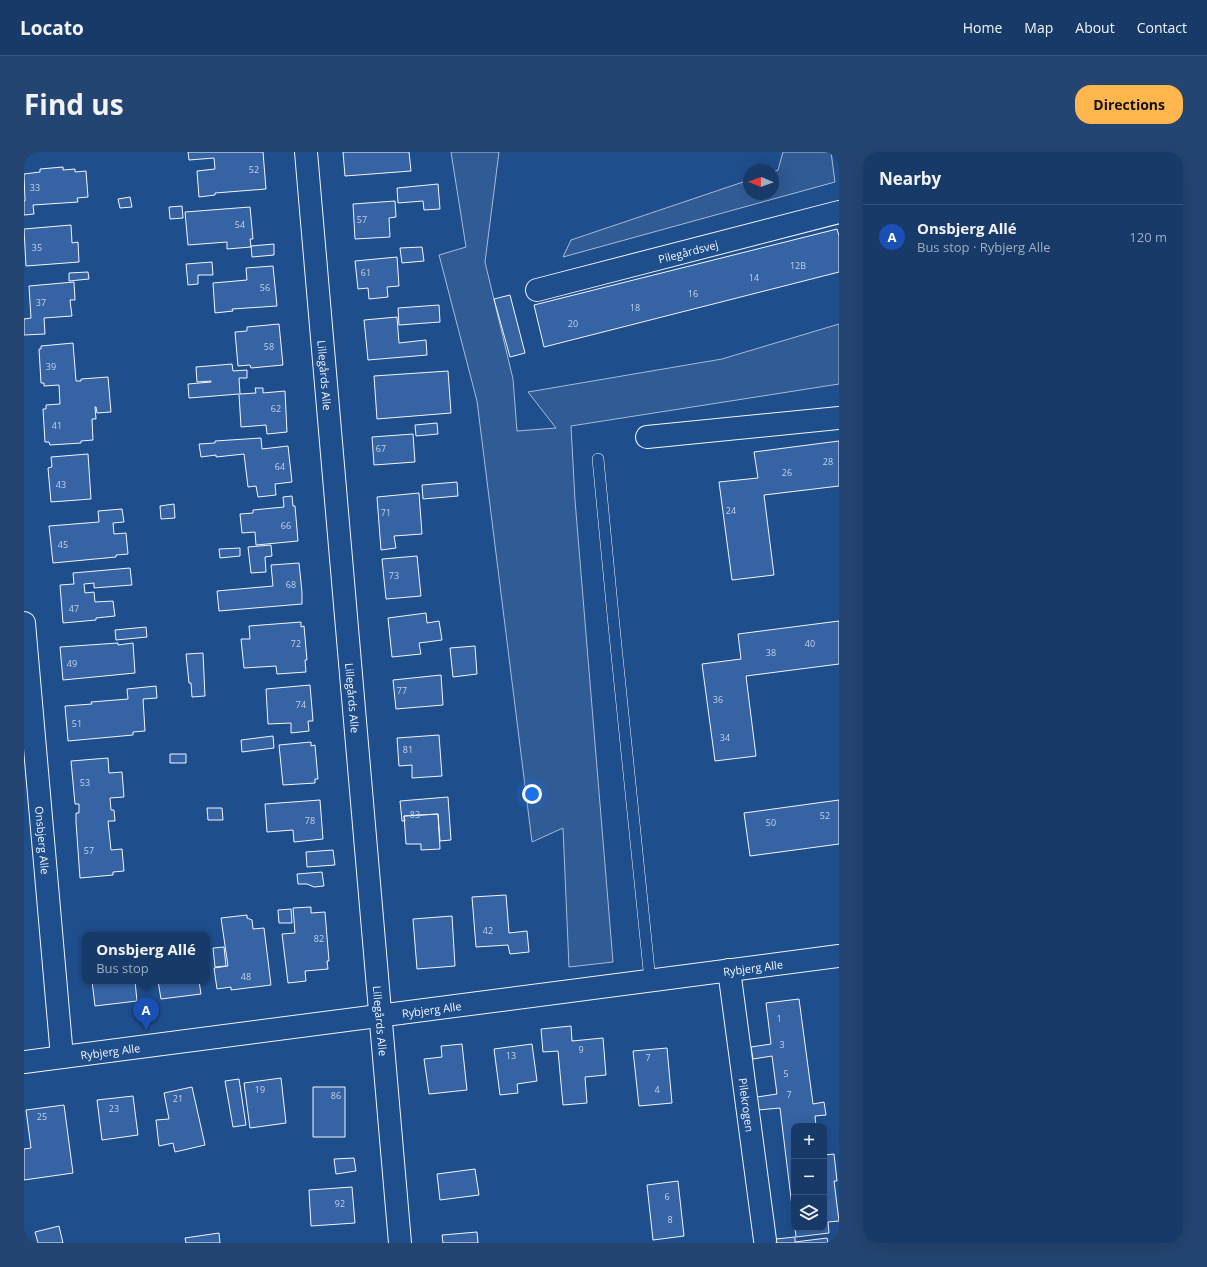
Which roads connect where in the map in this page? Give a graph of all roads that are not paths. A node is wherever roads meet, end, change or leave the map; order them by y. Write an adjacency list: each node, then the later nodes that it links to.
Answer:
1 (306, 152): 11 (street, Lillegårds Alle)
2 (839, 212): 3 (street, Pilegårdsvej)
3 (537, 290)
4 (839, 418): 5 (street)
5 (647, 438)
6 (598, 460): 10 (lane)
7 (24, 623): 12 (street, Onsbjerg Alle)
8 (839, 956): 9 (street, Rybjerg Alle)
9 (729, 970): 10 (street, Rybjerg Alle); 14 (street, Pilekrogen)
10 (650, 980): 11 (street, Rybjerg Alle)
11 (381, 1016): 12 (street, Rybjerg Alle); 15 (street, Lillegårds Alle)
12 (62, 1057): 13 (street, Rybjerg Alle)
13 (24, 1062)
14 (765, 1240)
15 (400, 1243)

